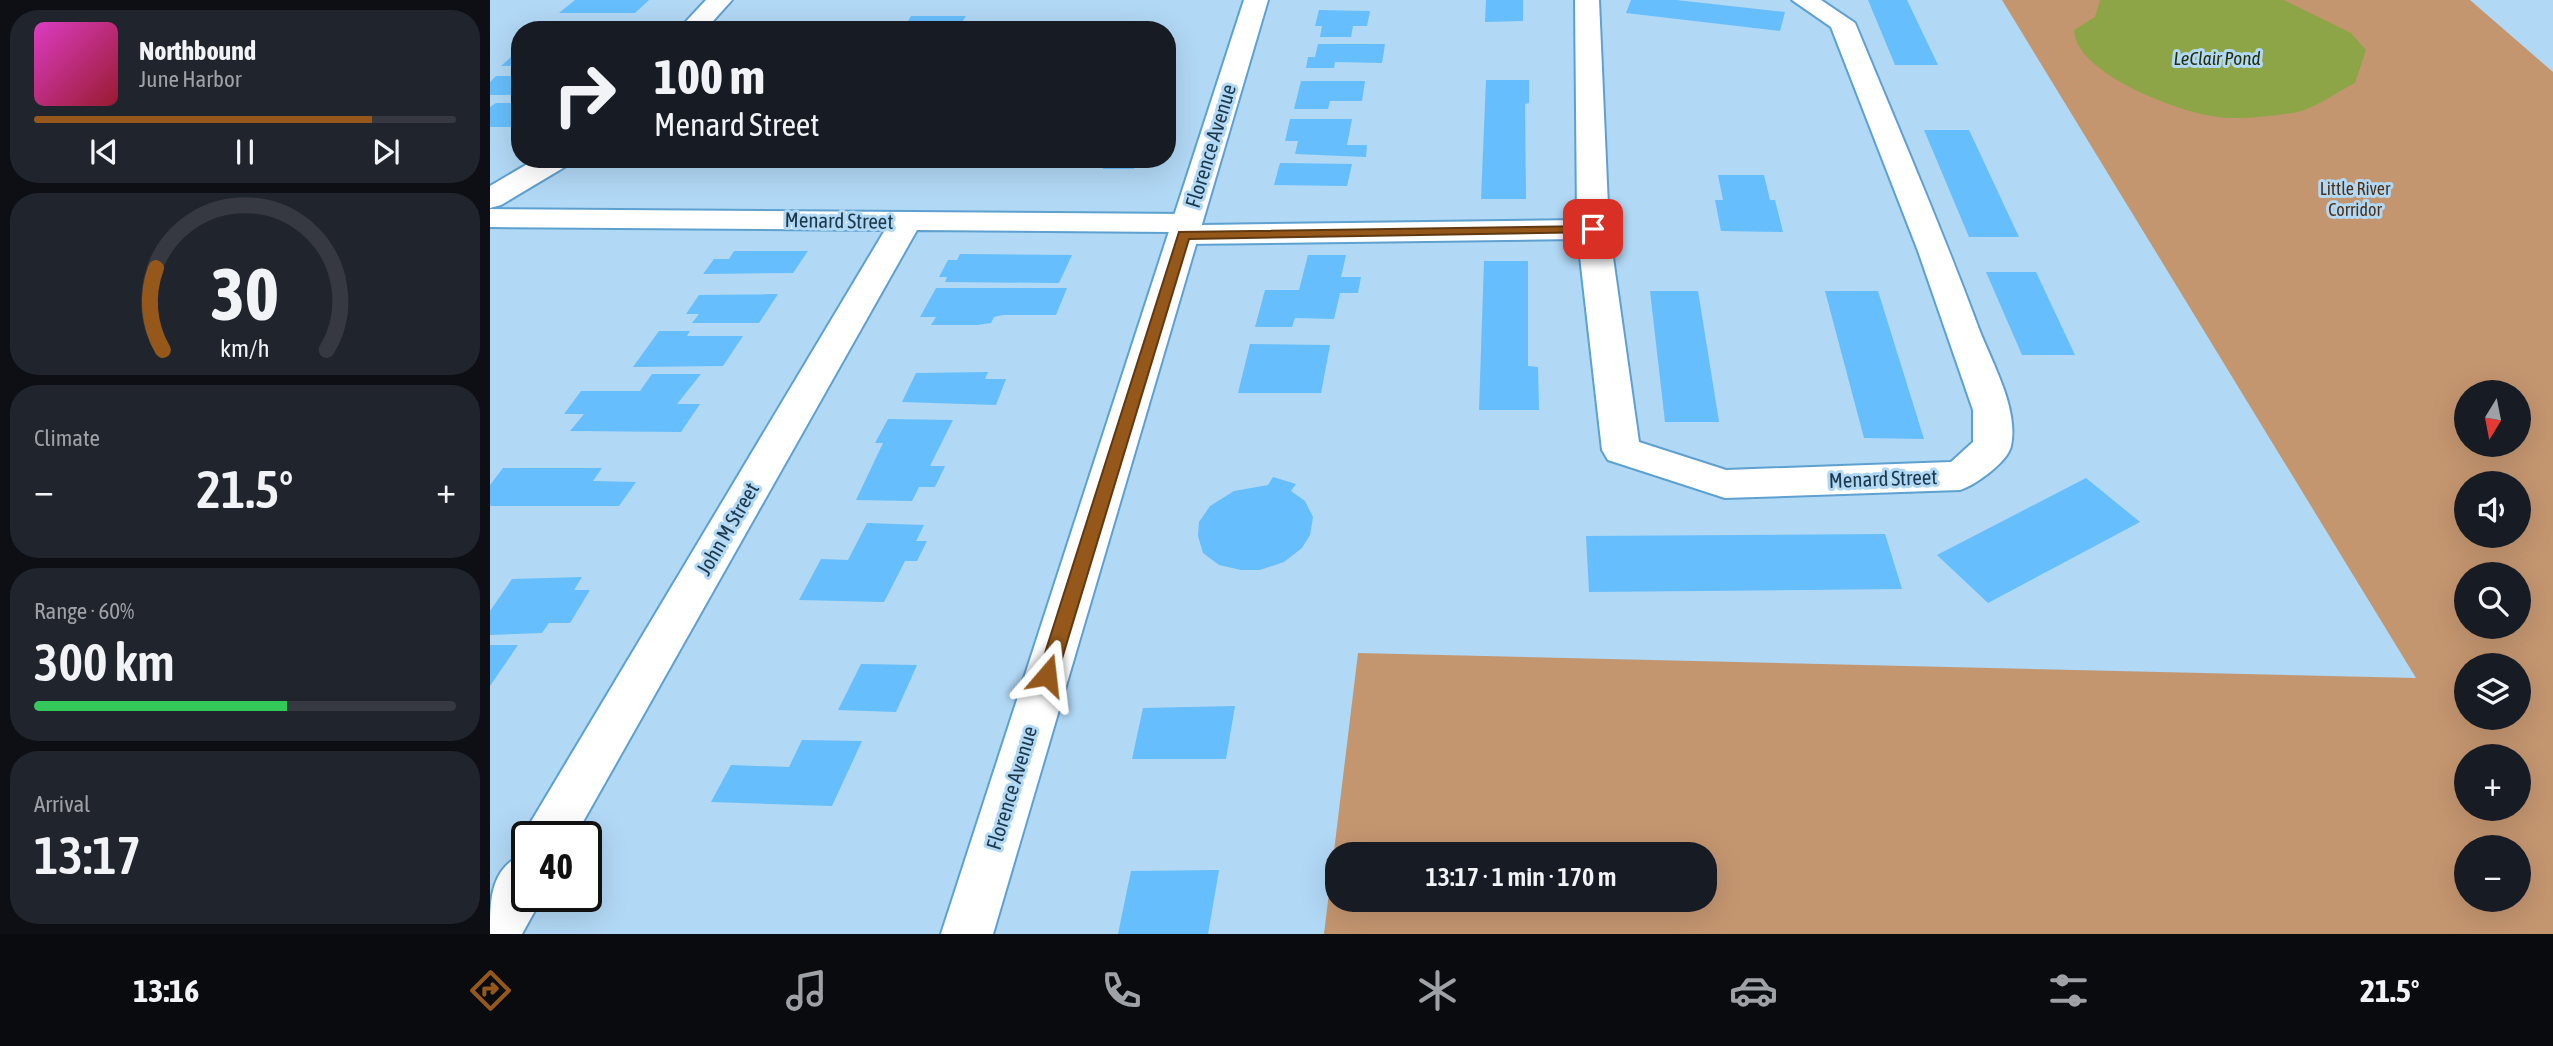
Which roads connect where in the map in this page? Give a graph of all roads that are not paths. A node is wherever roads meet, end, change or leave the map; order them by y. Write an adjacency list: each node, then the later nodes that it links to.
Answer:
1 (720, 0): 5 (street)
2 (1256, 0): 10 (street, Florence Avenue)
3 (1587, 0): 11 (street, Menard Street)
4 (1804, 0): 11 (street, Menard Street)
5 (700, 21)
6 (543, 168): 7 (street)
7 (490, 199)
8 (490, 218): 9 (street, Menard Street)
9 (906, 222): 10 (street, Menard Street); 12 (street, John M Street)
10 (1186, 229): 11 (street, Menard Street); 15 (street, Florence Avenue)
11 (1593, 229)
12 (558, 821)
13 (511, 903): 14 (street)
14 (493, 934)
15 (967, 934)

